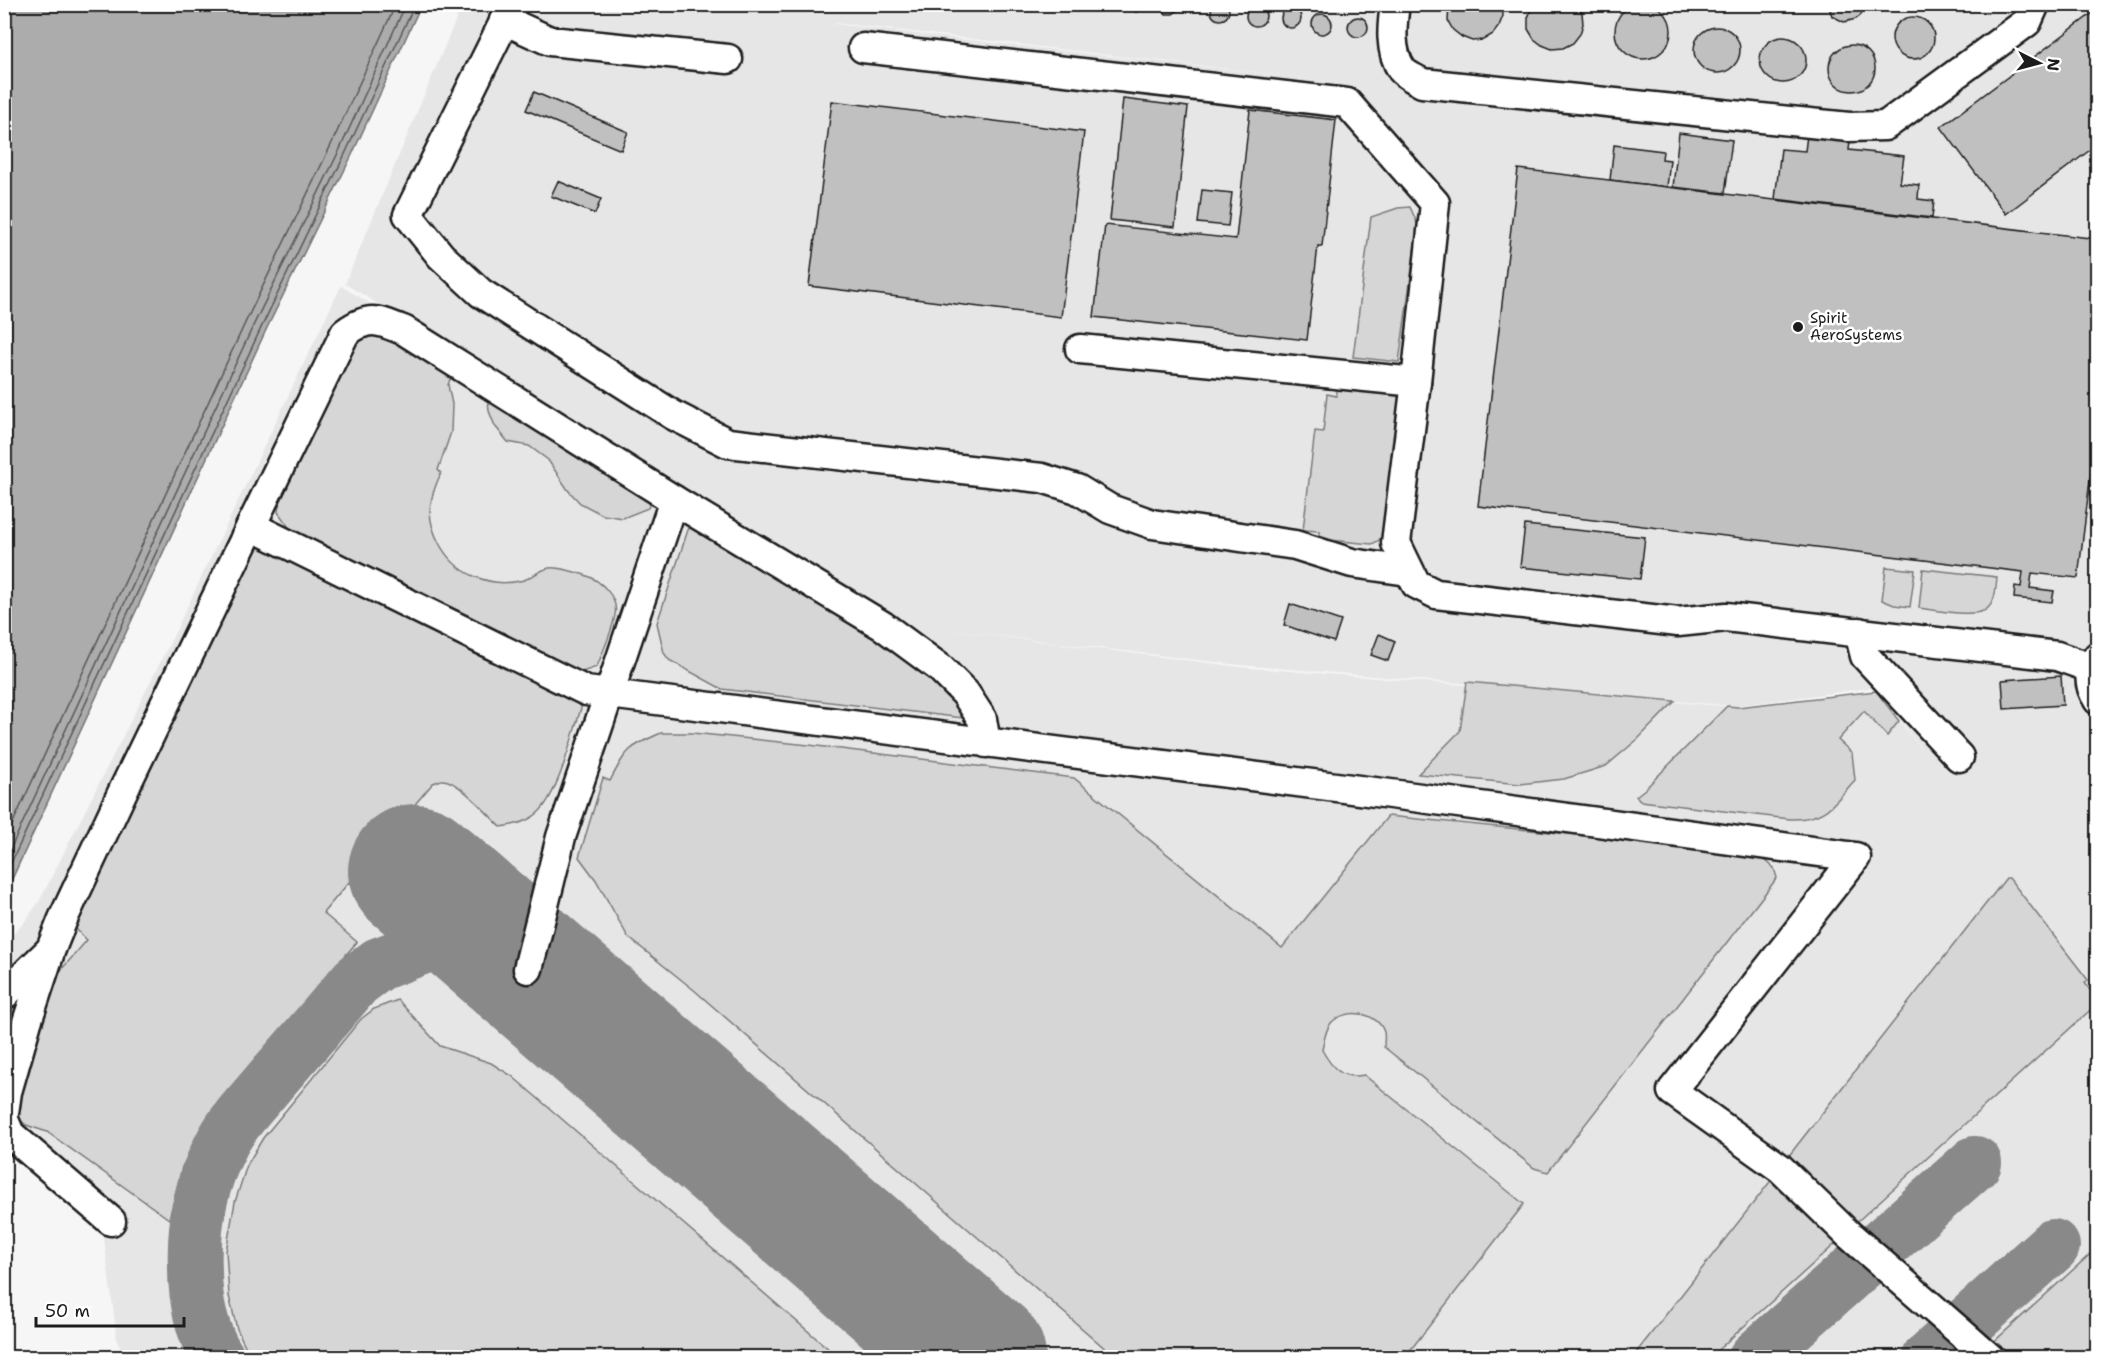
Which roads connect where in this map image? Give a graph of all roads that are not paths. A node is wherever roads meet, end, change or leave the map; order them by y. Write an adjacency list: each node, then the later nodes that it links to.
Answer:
1 (1395, 4): 2 (lane)
2 (2035, 4)
3 (508, 12): 5 (lane); 10 (lane)
4 (863, 48): 7 (lane)
5 (728, 59)
6 (1080, 349): 7 (lane)
7 (1416, 382): 10 (lane)
8 (674, 500): 9 (lane); 13 (lane); 15 (lane)
9 (251, 526): 13 (lane); 17 (lane)
10 (1408, 571): 11 (lane)
11 (1859, 633): 12 (lane); 16 (lane)
12 (2094, 662): 14 (lane)
13 (610, 694): 15 (lane); 18 (lane)
14 (2097, 700)
15 (986, 743): 23 (lane)
16 (1959, 757)
17 (51, 949): 19 (lane); 20 (lane)
18 (528, 969)
19 (4, 995)
20 (4, 1113)
21 (4, 1120): 22 (lane)
22 (111, 1221)
23 (1990, 1358)

